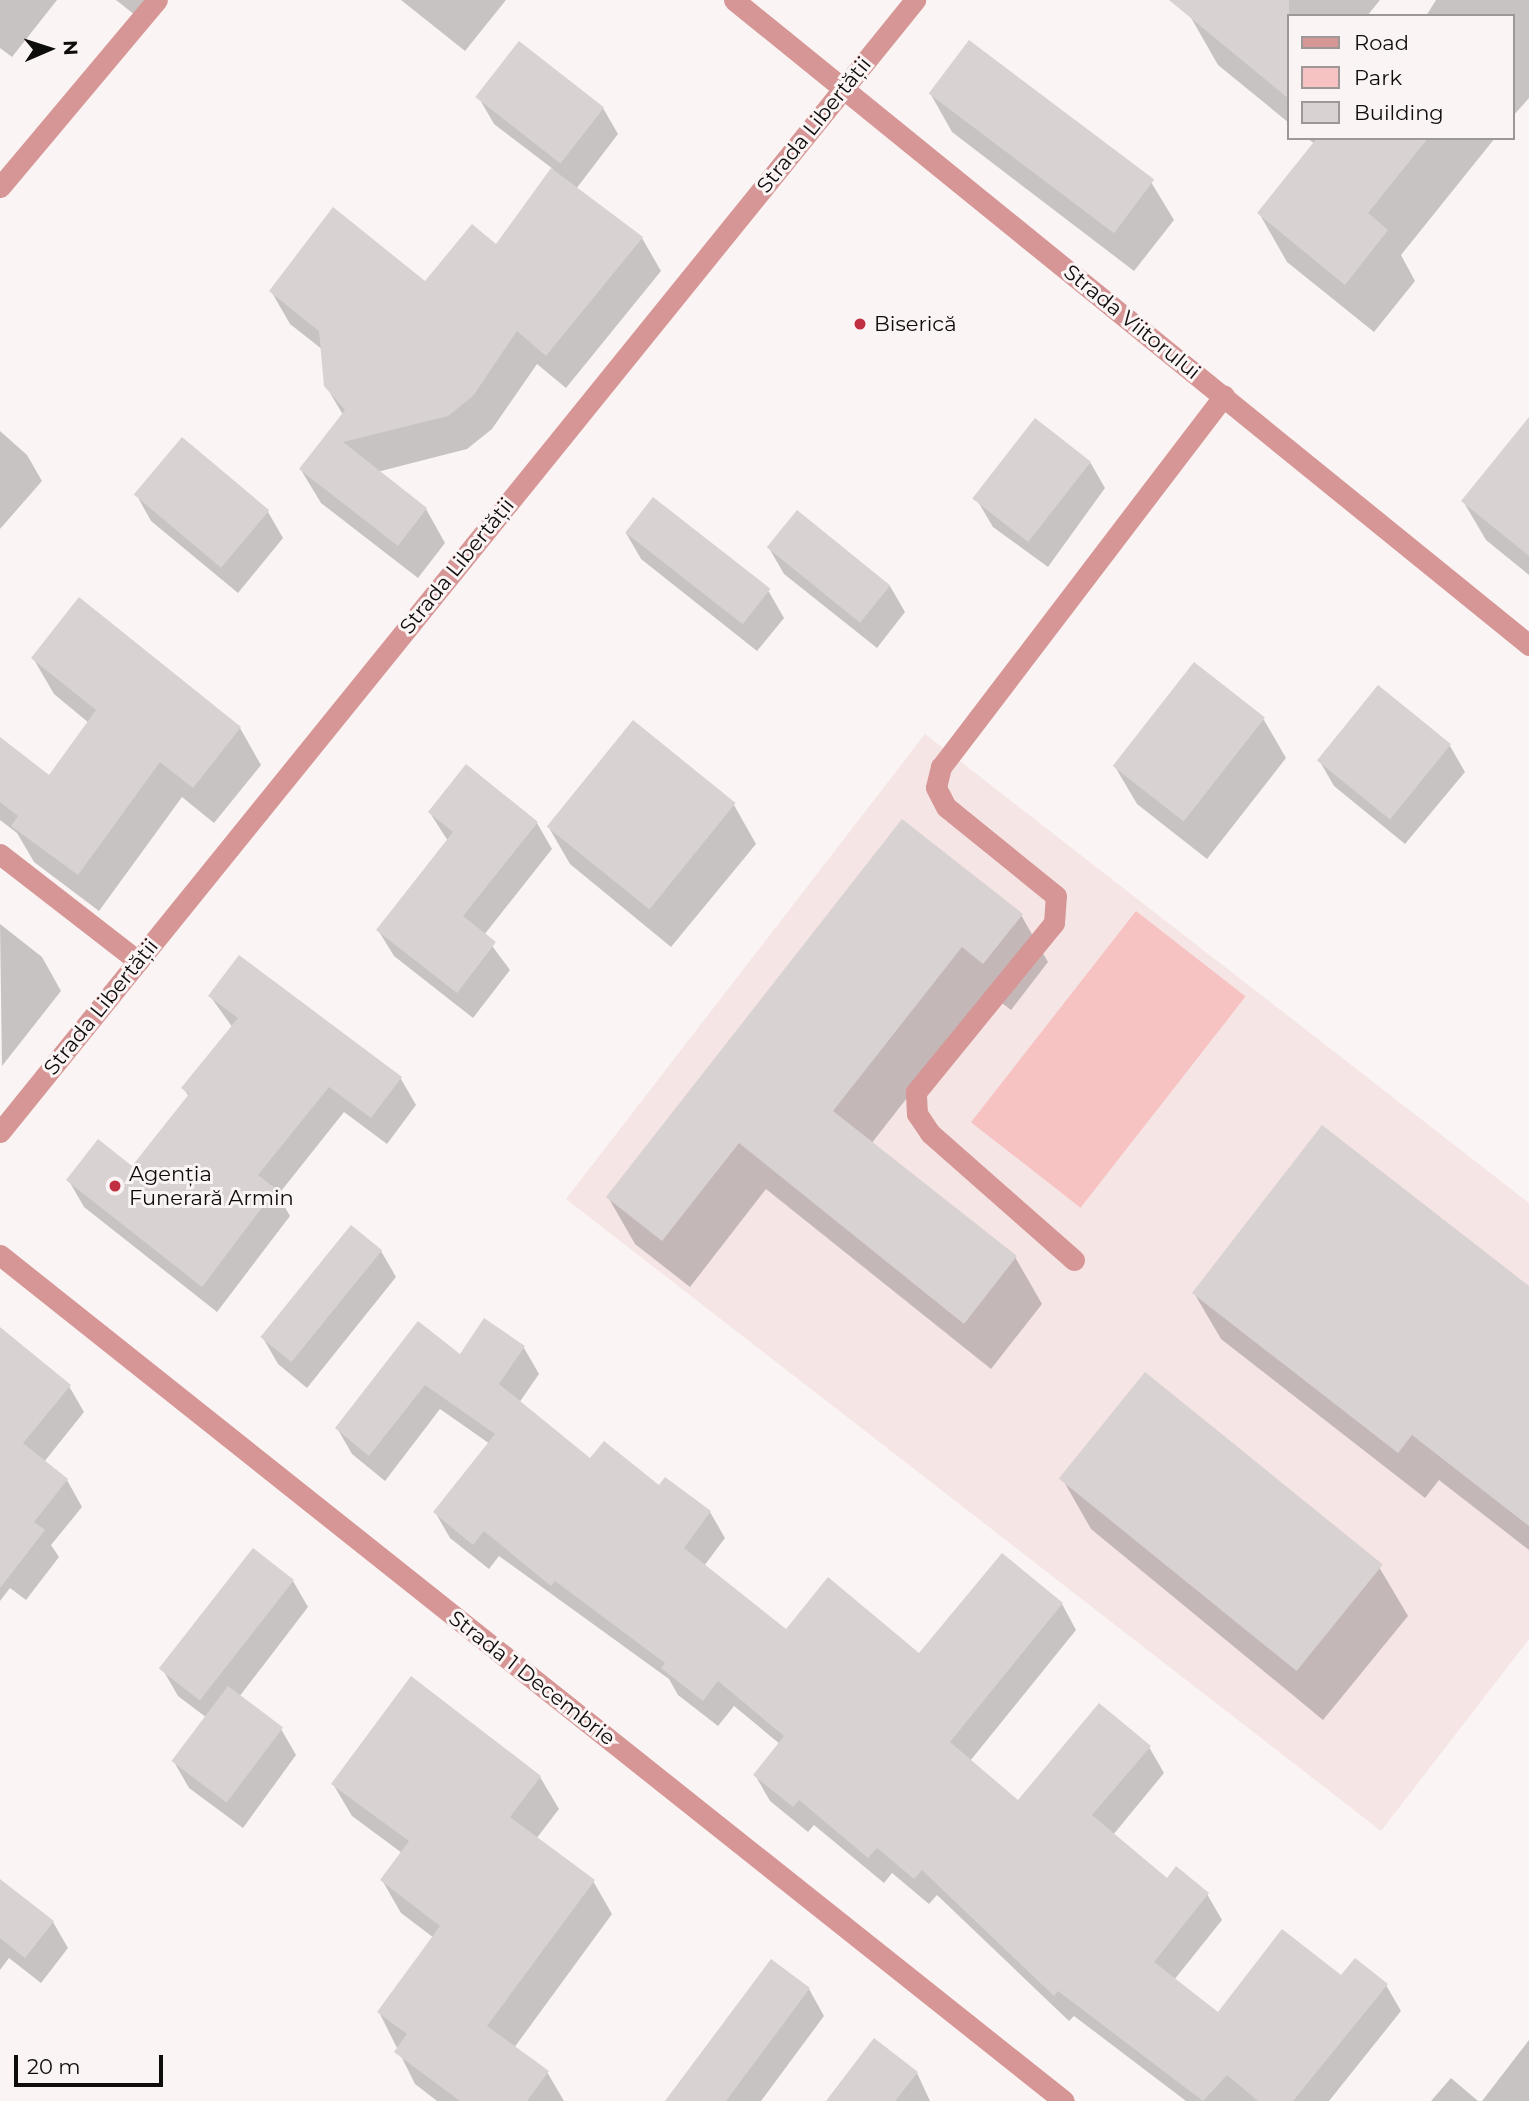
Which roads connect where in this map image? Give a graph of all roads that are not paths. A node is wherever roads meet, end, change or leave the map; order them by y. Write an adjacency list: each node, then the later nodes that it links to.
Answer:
1 (157, 0): 5 (street)
2 (734, 0): 4 (street, Strada Viitorului)
3 (915, 0): 4 (street, Strada Libertății)
4 (844, 88): 6 (street, Strada Viitorului); 9 (street, Strada Libertății)
5 (0, 187)
6 (1224, 397): 7 (street, Strada Viitorului); 12 (street)
7 (1529, 645)
8 (0, 854): 9 (street)
9 (138, 961): 10 (street, Strada Libertății)
10 (0, 1132)
11 (0, 1255): 13 (street, Strada 1 Decembrie)
12 (1074, 1259)
13 (1064, 2101)

